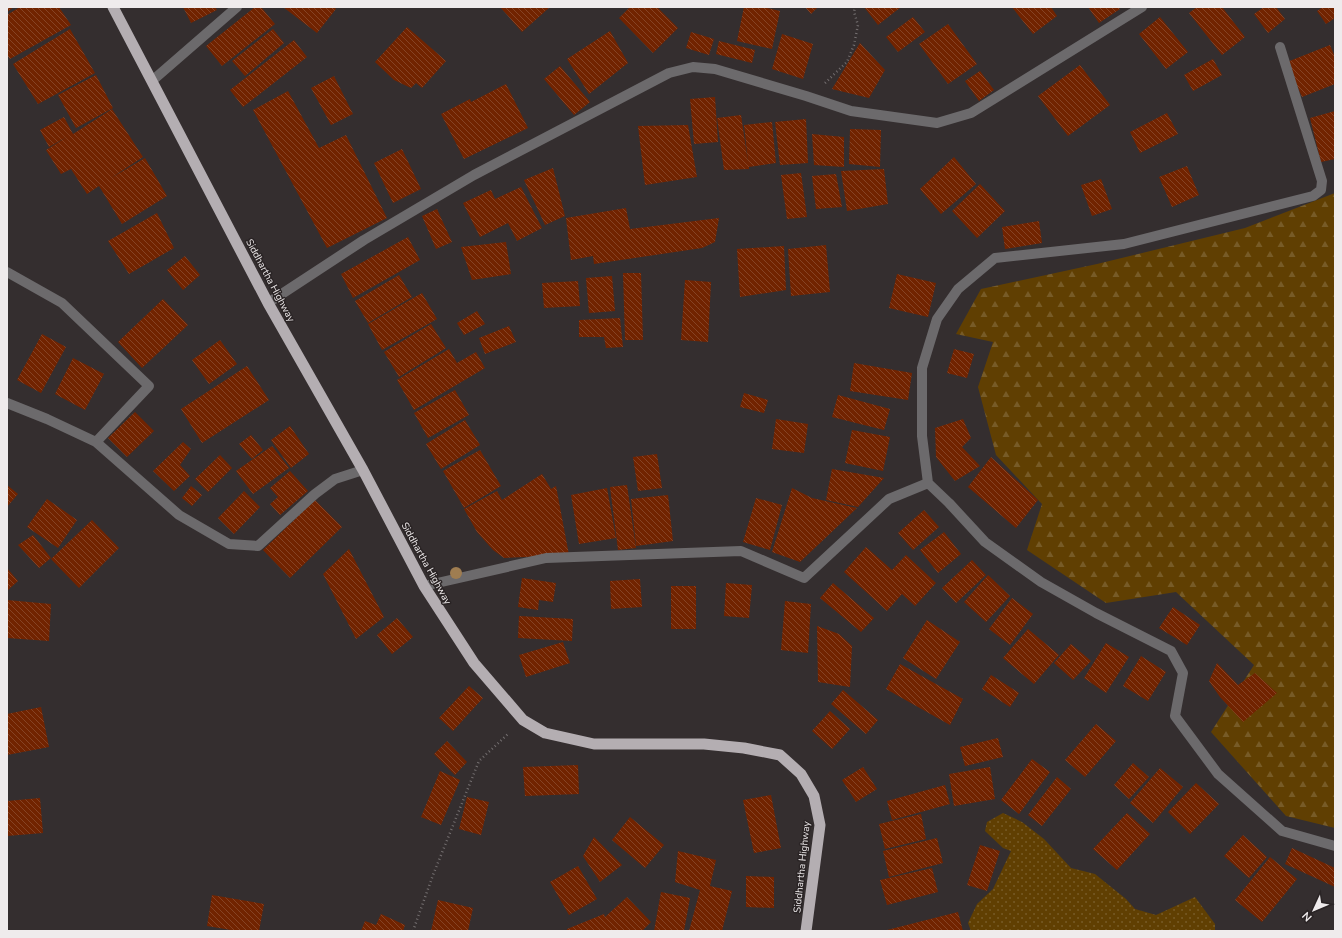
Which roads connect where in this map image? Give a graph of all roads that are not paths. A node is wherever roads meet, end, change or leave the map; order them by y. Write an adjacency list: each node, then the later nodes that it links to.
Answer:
1 (113, 7): 5 (highway, Siddhartha Highway)
2 (237, 7): 5 (street)
3 (1142, 7): 7 (street)
4 (1280, 47): 11 (street)
5 (153, 80): 7 (highway, Siddhartha Highway)
6 (7, 272): 9 (street)
7 (268, 303): 10 (highway, Siddhartha Highway)
8 (7, 403): 9 (street)
9 (96, 442): 10 (street)
10 (363, 470): 12 (highway, Siddhartha Highway)
11 (928, 482): 12 (street); 13 (street)
12 (424, 586): 14 (highway, Siddhartha Highway)
13 (1335, 846)
14 (806, 931)

